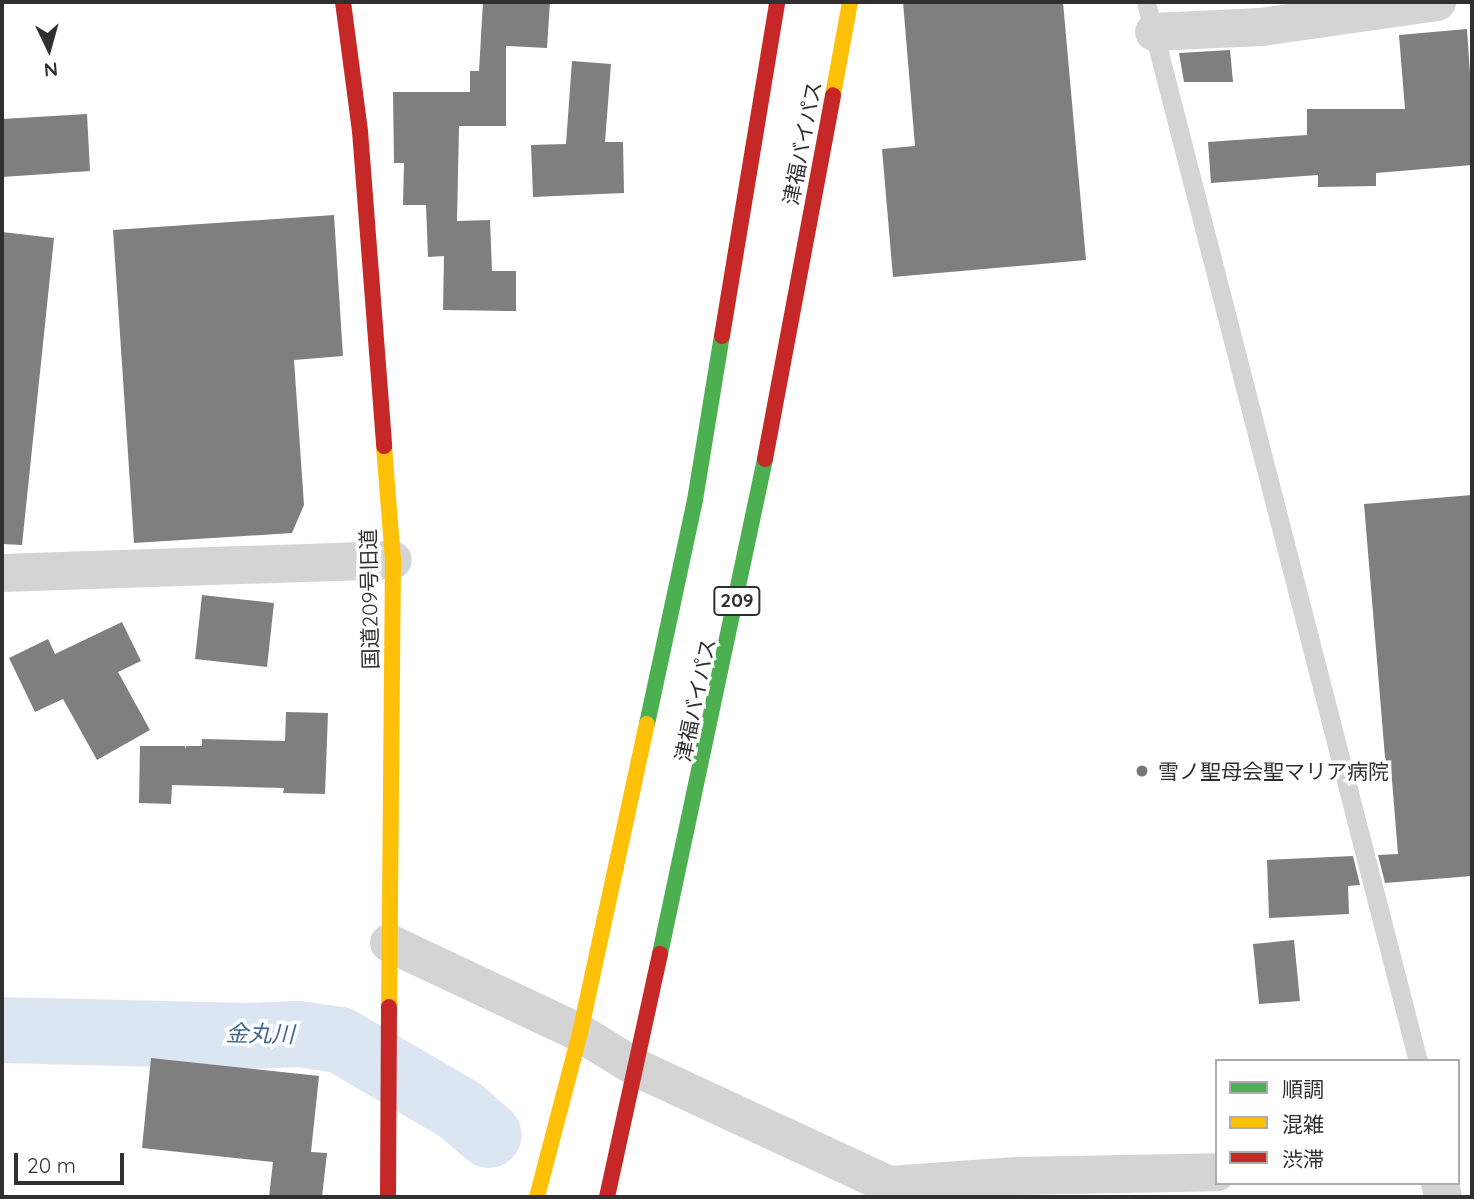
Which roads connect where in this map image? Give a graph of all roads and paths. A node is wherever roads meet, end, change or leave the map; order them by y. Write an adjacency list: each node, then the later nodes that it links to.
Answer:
1 (343, 2): 6 (main road, 国道209号旧道)
2 (777, 2): 9 (main road, 津福バイパス)
3 (850, 2): 11 (main road, 津福バイパス / 209)
4 (1437, 2): 5 (street)
5 (1150, 17): 10 (lane)
6 (393, 560): 7 (street); 8 (main road, 国道209号旧道)
7 (2, 573)
8 (389, 943): 9 (street); 13 (main road, 国道209号旧道)
9 (580, 1032): 11 (street); 14 (main road, 津福バイパス)
10 (1417, 1059)
11 (638, 1068): 12 (street); 15 (main road, 津福バイパス / 209)
12 (1215, 1172)
13 (388, 1197)
14 (537, 1197)
15 (607, 1197)

